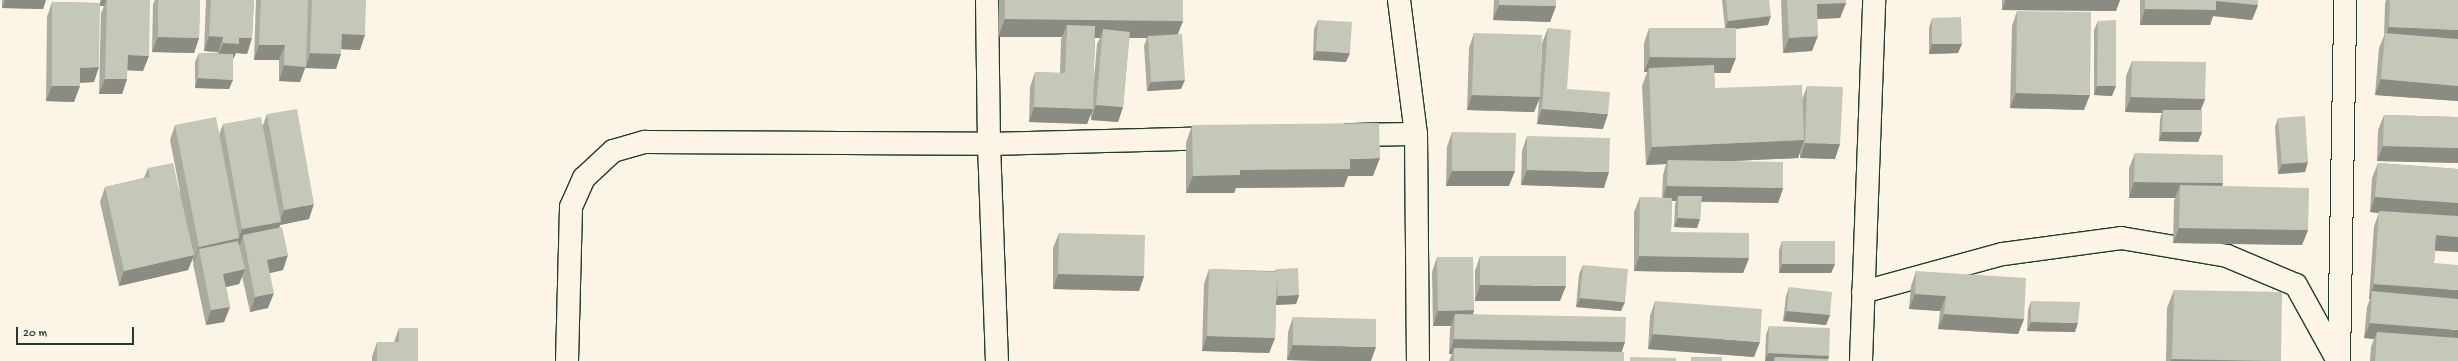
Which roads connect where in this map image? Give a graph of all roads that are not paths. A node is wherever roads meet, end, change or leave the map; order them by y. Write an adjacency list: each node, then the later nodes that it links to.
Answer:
1 (987, 0): 8 (street)
2 (1399, 0): 5 (street)
3 (1874, 0): 9 (street)
4 (2345, 0): 14 (street)
5 (1416, 134): 6 (street); 12 (street)
6 (1329, 136)
7 (1234, 138): 8 (street)
8 (989, 144): 10 (street); 11 (street)
9 (1863, 292): 13 (street); 14 (street)
10 (567, 361)
11 (997, 361)
12 (1418, 361)
13 (1861, 361)
14 (2338, 361)

